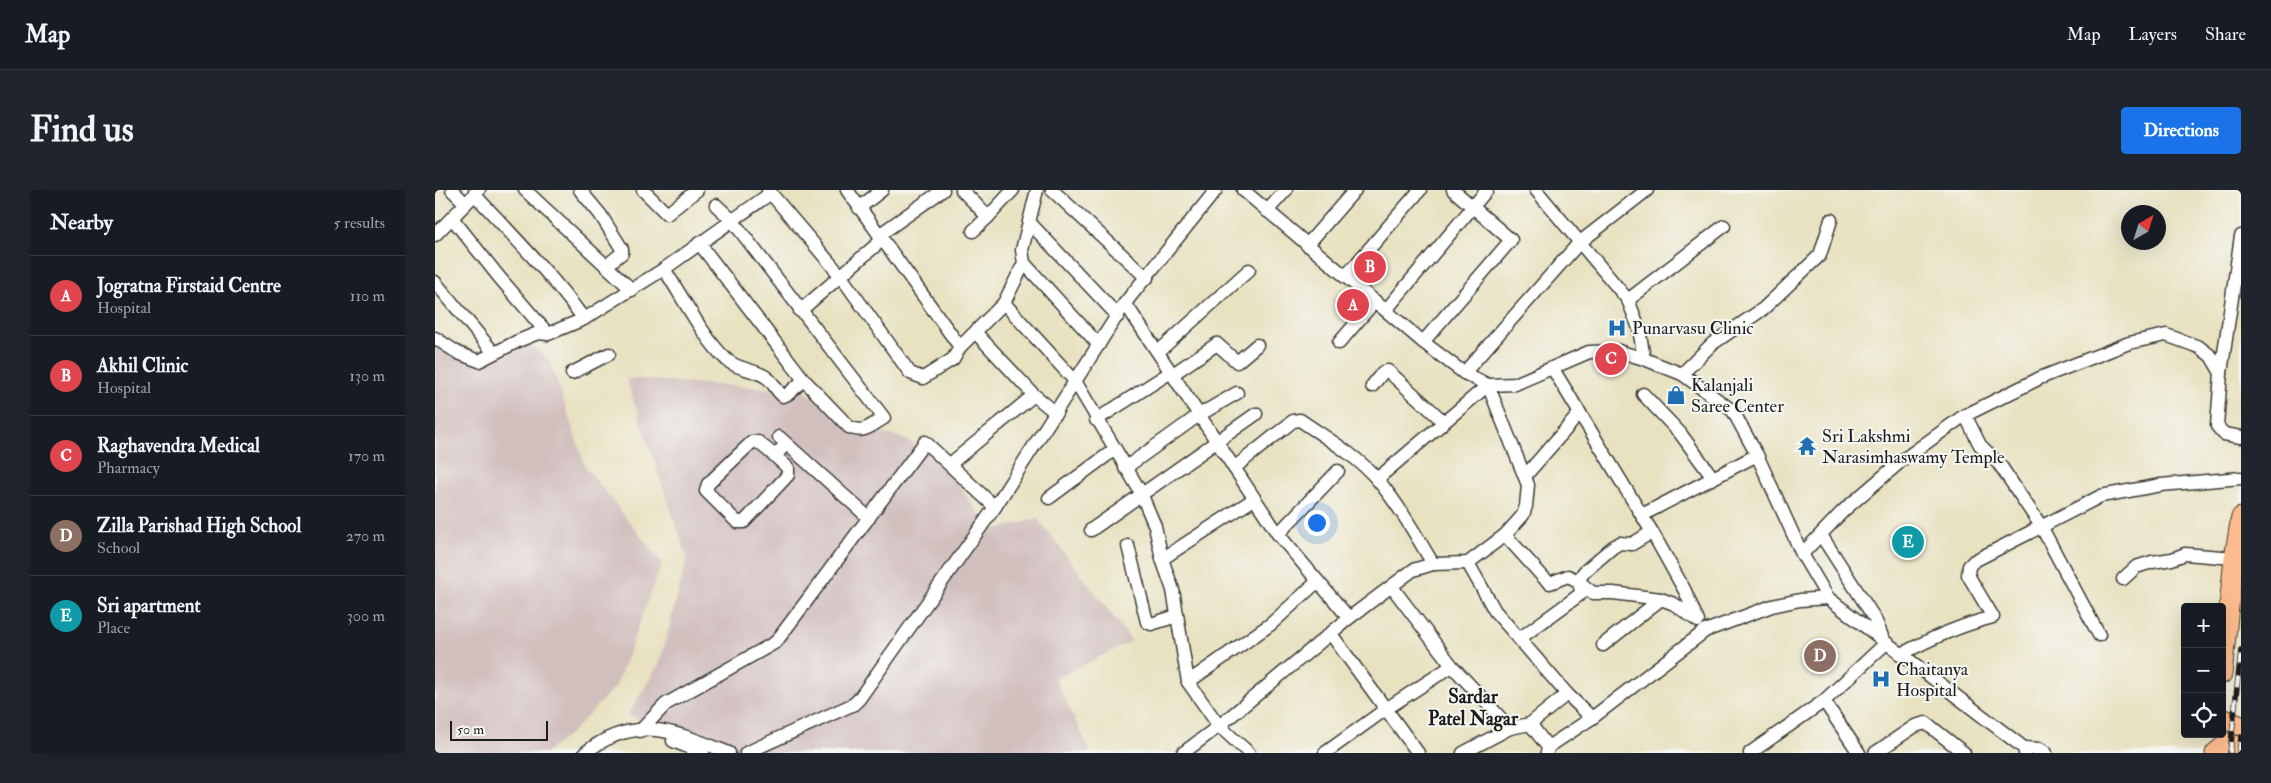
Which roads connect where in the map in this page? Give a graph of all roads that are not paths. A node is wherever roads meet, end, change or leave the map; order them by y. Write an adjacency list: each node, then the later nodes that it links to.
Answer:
1 (452, 190): 23 (street)
2 (525, 190): 42 (street)
3 (580, 190): 42 (street)
4 (643, 190): 5 (street)
5 (697, 190)
6 (847, 190): 26 (street)
7 (882, 190): 26 (street)
8 (943, 190): 37 (street)
9 (962, 190): 28 (street)
10 (1013, 190): 28 (street)
11 (1037, 190): 32 (street)
12 (1052, 190): 47 (street)
13 (1216, 190): 47 (street)
14 (1243, 190): 27 (street)
15 (1286, 190): 27 (street)
16 (1355, 190): 40 (street)
17 (1420, 190): 46 (street)
18 (1453, 190): 25 (street)
19 (1487, 190): 25 (street)
20 (1536, 190): 38 (street)
21 (1647, 190): 38 (street)
22 (770, 192): 30 (street); 45 (street)
23 (473, 196): 29 (street); 57 (street)
24 (716, 204): 30 (street)
25 (1473, 207): 54 (street); 61 (street)
26 (859, 208): 37 (street)
27 (1267, 211): 40 (street)
28 (988, 217): 34 (street)
29 (452, 218): 35 (street); 59 (street)
30 (732, 220): 39 (street); 55 (street)
31 (1831, 220): 75 (street)
32 (1029, 222): 41 (street); 56 (street)
33 (1724, 226): 50 (street)
34 (973, 231)
35 (435, 235)
36 (2241, 236): 74 (street)
37 (880, 238): 45 (street); 65 (street)
38 (1579, 243): 50 (street); 73 (street)
39 (699, 244): 43 (street); 76 (street)
40 (1307, 244): 46 (street)
41 (1024, 263): 52 (street); 63 (street)
42 (607, 266): 49 (street)
43 (664, 269): 49 (street); 76 (street)
44 (1249, 270): 66 (street)
45 (840, 276): 55 (street); 65 (street)
46 (1345, 276): 51 (street)
47 (1147, 278): 53 (street)
48 (435, 282): 67 (street)
49 (632, 290): 57 (street)
50 (1628, 300): 69 (street)
51 (1375, 302): 54 (street); 62 (street)
52 (1003, 304): 58 (street); 77 (street)
53 (1125, 304): 56 (street); 66 (street)
54 (1386, 310): 61 (street)
55 (800, 311): 76 (street)
56 (1118, 316): 63 (street)
57 (584, 319): 59 (street)
58 (977, 333): 65 (street); 82 (street)
59 (548, 334): 67 (street)
60 (435, 338): 67 (street)
61 (1423, 342): 73 (street)
62 (1339, 343)
63 (1099, 345): 77 (street)
64 (1257, 345): 72 (street)
65 (960, 347)
66 (1158, 352): 72 (street)
67 (494, 353)
68 (609, 354): 71 (street)
69 (1644, 358): 70 (street); 75 (street)
70 (1553, 368): 79 (street); 84 (street)
71 (572, 373)
72 (1172, 373): 86 (street); 88 (street)
73 (1464, 373): 79 (street)
74 (2221, 373): 87 (street); 90 (street)
75 (1682, 374): 93 (street)
76 (804, 380)
77 (1075, 381): 83 (street); 88 (street)
78 (1372, 386): 89 (street)
79 (1488, 386): 89 (street); 99 (street)
80 (1237, 393): 86 (street)
81 (1643, 394): 100 (street)
82 (1034, 395): 83 (street); 95 (street)
83 (1056, 413): 106 (street)
84 (1580, 413): 99 (street); 107 (street)
85 (1256, 414): 91 (street)
86 (1199, 415): 91 (street); 96 (street)
87 (1965, 415): 110 (street); 114 (street)
88 (1096, 420): 92 (street)
89 (1444, 422): 102 (street)
90 (2241, 437)
91 (1217, 442): 97 (street); 103 (street)
92 (1114, 450): 96 (street); 104 (street)
93 (1757, 455): 100 (street); 117 (street)
94 (775, 456): 94 (street); 109 (street)
95 (950, 464): 106 (street); 109 (street)
96 (1125, 468): 103 (street)
97 (1234, 468): 102 (street); 105 (street)
98 (1338, 471): 113 (street)
99 (1525, 475): 115 (street)
100 (1713, 478): 107 (street)
101 (2241, 478): 110 (street)
102 (1377, 479): 121 (street)
103 (1141, 495): 111 (street); 119 (street)
104 (1049, 498)
105 (1254, 499): 113 (street); 119 (street)
106 (995, 507): 158 (street)
107 (1642, 515): 112 (street)
108 (2241, 517): 118 (highway)
109 (869, 518): 150 (street)
110 (2041, 526): 133 (street); 138 (street)
111 (1091, 530)
112 (1652, 532): 123 (street); 130 (street)
113 (1278, 534): 124 (street)
114 (1821, 535): 117 (street); 135 (street)
115 (1505, 536): 120 (street); 123 (street)
116 (1128, 546): 128 (street)
117 (1801, 554): 126 (street)
118 (2234, 558): 122 (street); 137 (highway)
119 (1161, 560): 128 (street)
120 (1467, 563): 121 (street); 134 (street)
121 (1433, 564): 125 (street)
122 (2123, 578)
123 (1578, 581): 127 (street); 134 (street)
124 (1317, 582): 129 (street); 140 (street)
125 (1392, 587): 129 (street); 139 (street)
126 (1827, 598): 131 (street); 135 (street)
127 (1661, 599): 130 (street); 136 (street)
128 (1177, 616): 140 (street)
129 (1349, 618): 132 (street)
130 (1697, 618): 131 (street)
131 (1705, 631): 144 (street)
132 (1331, 634): 143 (street); 147 (street)
133 (2099, 635)
134 (1519, 639): 141 (street)
135 (1885, 644): 138 (street); 142 (street)
136 (1603, 645)
137 (2225, 648)
138 (1900, 655): 154 (street)
139 (1452, 666): 143 (street); 149 (street)
140 (1188, 682): 147 (street)
141 (1567, 694): 144 (street); 146 (street)
142 (1824, 701): 164 (street); 165 (street)
143 (1386, 709): 161 (street); 162 (street)
144 (1592, 718): 153 (street)
145 (2226, 720): 148 (highway)
146 (1530, 724): 149 (street); 153 (street)
147 (1219, 726): 159 (street); 160 (street)
148 (2241, 726)
149 (1510, 728): 163 (street)
150 (647, 730): 155 (street); 156 (street); 157 (street)
151 (2217, 738): 169 (highway)
152 (2241, 747): 169 (highway)
153 (1548, 750)
154 (2025, 751): 168 (street)
155 (585, 753)
156 (703, 753)
157 (729, 753)
158 (746, 753)
159 (1183, 753)
160 (1249, 753)
161 (1325, 753)
162 (1418, 753)
163 (1463, 753)
164 (1750, 753)
165 (1859, 753)
166 (1875, 753): 167 (street)
167 (1964, 753)
168 (2046, 753)
169 (2215, 753)

